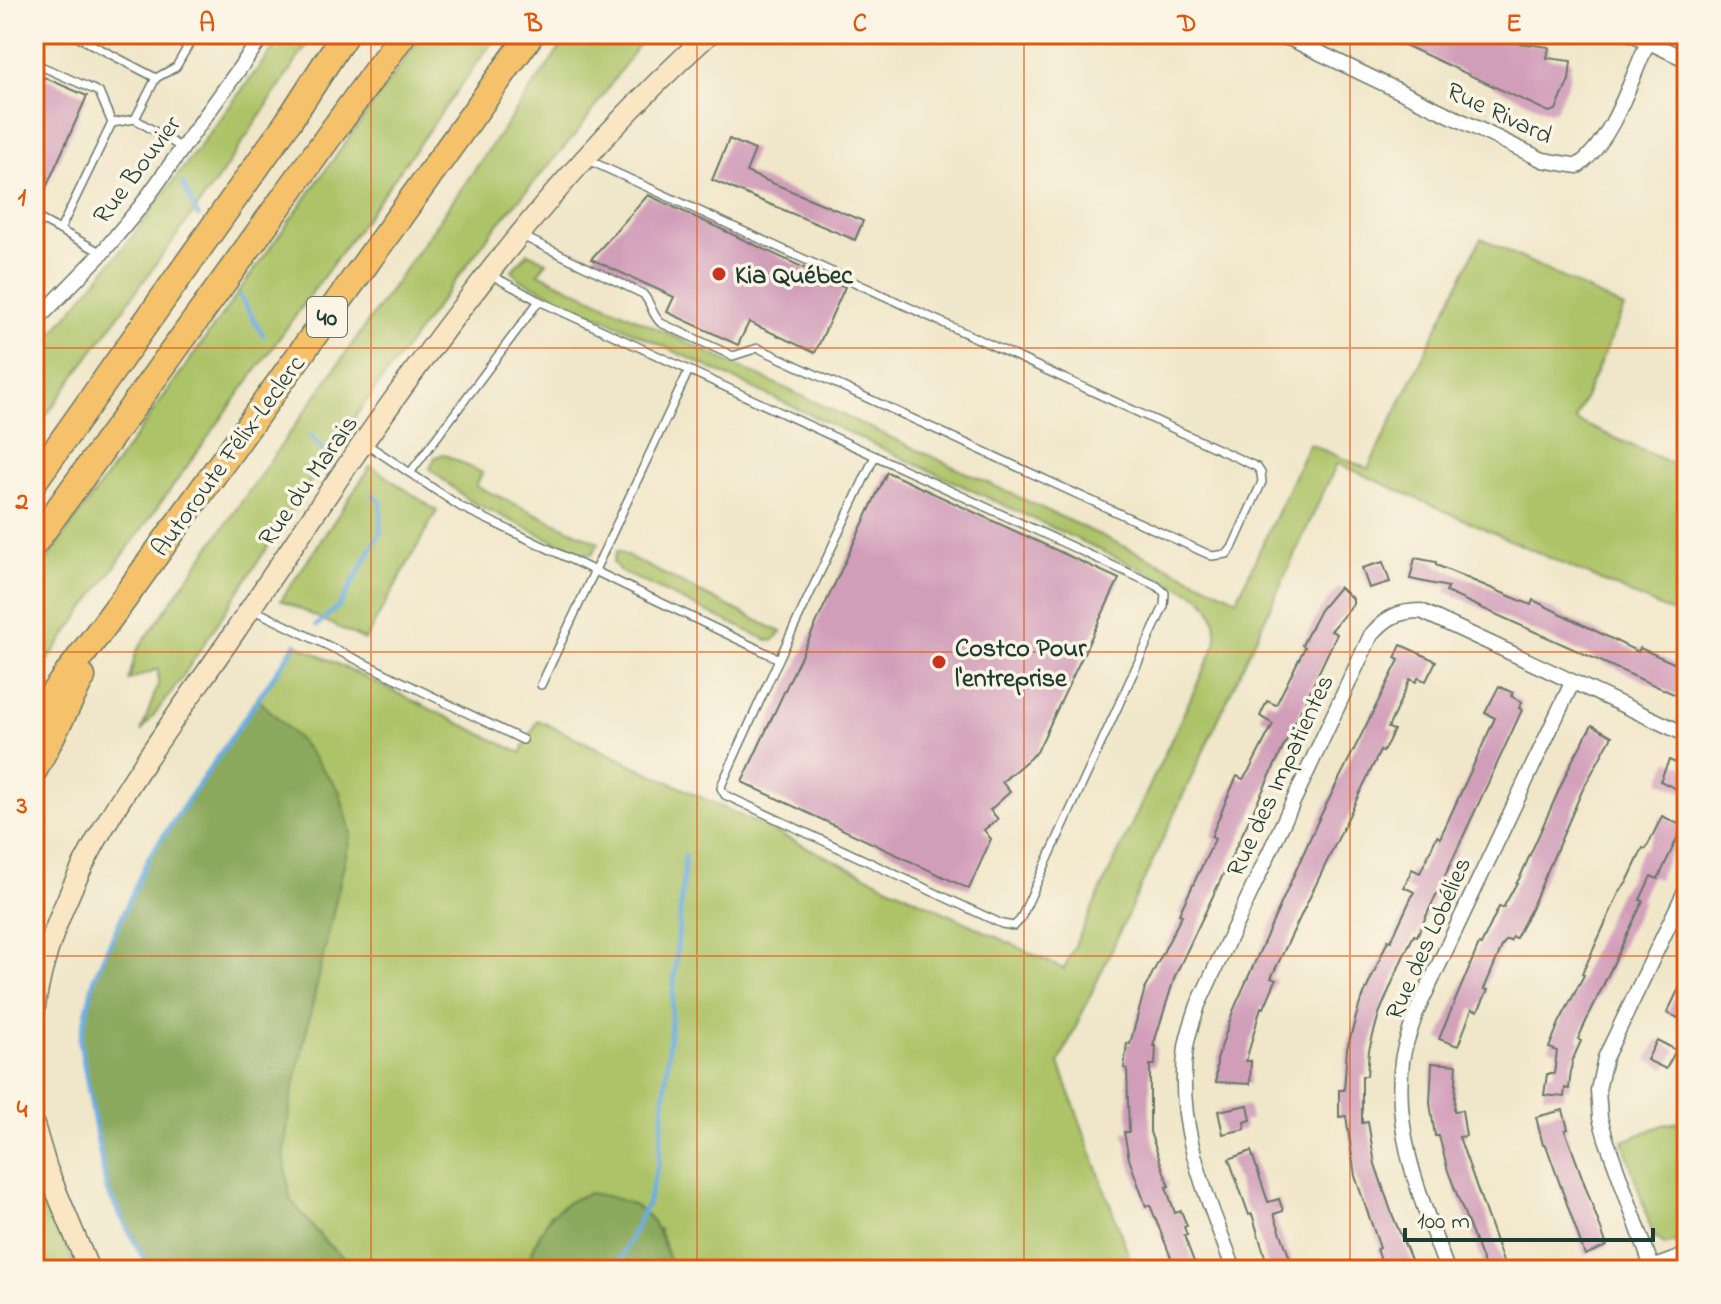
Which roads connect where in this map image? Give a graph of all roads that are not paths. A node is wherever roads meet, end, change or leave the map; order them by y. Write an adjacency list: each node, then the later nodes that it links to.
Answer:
1 (72, 34): 11 (lane)
2 (162, 34): 15 (lane)
3 (264, 34): 19 (street, Rue Bouvier)
4 (345, 34): 17 (highway)
5 (360, 34): 17 (highway)
6 (403, 34): 34 (highway)
7 (531, 34): 36 (highway, Autoroute Félix-Leclerc / 40)
8 (709, 34): 20 (street, Rue du Marais)
9 (1274, 34): 12 (street, Rue Rivard)
10 (1632, 34): 12 (street)
11 (90, 38): 15 (lane)
12 (1648, 42): 13 (street)
13 (1687, 60)
14 (34, 63): 18 (lane)
15 (156, 78): 16 (lane)
16 (135, 119): 18 (lane); 19 (lane)
17 (288, 122): 33 (highway)
18 (112, 123): 22 (lane)
19 (182, 148): 24 (street, Rue Bouvier)
20 (584, 158): 23 (street, Rue du Marais); 23 (lane)
21 (34, 216): 22 (lane)
22 (60, 230): 24 (lane)
23 (520, 235): 25 (street, Rue du Marais)
24 (102, 253): 27 (street, Rue Bouvier)
25 (489, 273): 26 (lane); 30 (street, Rue du Marais)
26 (539, 301): 29 (lane); 32 (lane)
27 (39, 305): 28 (street, Rue Bouvier)
28 (34, 323)
29 (689, 370): 31 (lane); 35 (lane)
30 (363, 442): 32 (lane); 37 (street, Rue du Marais)
31 (875, 456): 38 (lane); 38 (lane)
32 (410, 473): 35 (lane)
33 (34, 481)
34 (34, 543)
35 (595, 571): 38 (lane); 40 (lane)
36 (123, 600): 41 (highway, Autoroute Félix-Leclerc / 40); 44 (highway)
37 (250, 608): 43 (lane); 46 (street, Rue du Marais)
38 (779, 659)
39 (1572, 683): 42 (street, Rue des Impatientes); 51 (street, Rue des Impatientes); 52 (street, Rue des Lobélies)
40 (541, 685)
41 (34, 719)
42 (1687, 735)
43 (523, 740)
44 (34, 770)
45 (1687, 887): 49 (street)
46 (34, 1012)
47 (34, 1125): 50 (street)
48 (1687, 1255): 49 (street)
49 (1650, 1269)
50 (89, 1270)
51 (1234, 1270)
52 (1447, 1270)

